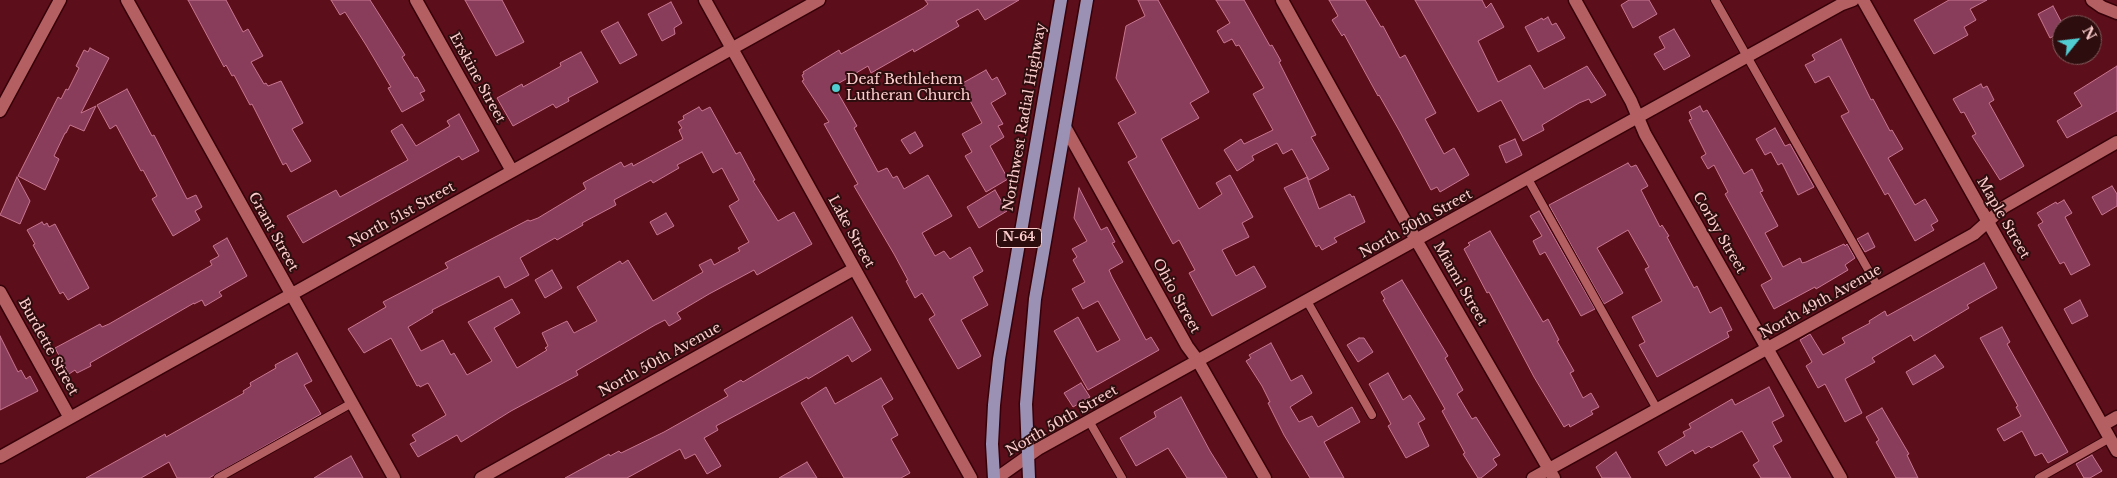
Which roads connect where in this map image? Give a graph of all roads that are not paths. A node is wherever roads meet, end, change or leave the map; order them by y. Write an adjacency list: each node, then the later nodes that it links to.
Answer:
1 (60, 0): 17 (street)
2 (127, 0): 28 (street, Grant Street)
3 (416, 0): 21 (street, Erskine Street)
4 (705, 0): 15 (street, Lake Street)
5 (819, 0): 15 (street, North 51st Street)
6 (1062, 0): 48 (main road, Northwest Radial Highway / N-64)
7 (1087, 0): 19 (main road, N-64)
8 (1282, 0): 24 (street, Miami Street)
9 (1575, 0): 18 (street, Corby Street)
10 (1715, 0): 16 (lane)
11 (1853, 0): 16 (street, North 50th Street)
12 (1863, 0): 23 (street, Maple Street)
13 (2092, 0): 14 (street)
14 (2117, 13)
15 (732, 48): 21 (street, North 51st Street); 25 (street, Lake Street)
16 (1747, 58): 18 (street, North 50th Street); 26 (lane)
17 (0, 111)
18 (1638, 118): 22 (street, North 50th Street); 30 (street, Corby Street)
19 (1065, 127): 31 (street, Ohio Street); 42 (main road, N-64)
20 (2117, 142): 23 (street, North 49th Avenue)
21 (512, 171): 28 (street, North 51st Street)
22 (1528, 179): 24 (street, North 50th Street); 33 (lane)
23 (1988, 221): 26 (street, North 49th Avenue); 38 (street, Maple Street)
24 (1417, 241): 29 (street, North 50th Street); 43 (street, Miami Street)
25 (854, 269): 46 (street, North 50th Avenue); 47 (street, Lake Street)
26 (1878, 288): 30 (street, North 49th Avenue)
27 (0, 292): 36 (street, Burdette Street)
28 (290, 294): 32 (street, Grant Street); 36 (street, North 51st Street)
29 (1307, 301): 31 (street, North 50th Street); 34 (lane)
30 (1767, 348): 33 (street, North 49th Avenue); 53 (street, Corby Street)
31 (1198, 361): 37 (street, North 50th Street); 51 (street, Ohio Street)
32 (352, 403): 44 (lane); 45 (street, Grant Street)
33 (1657, 409): 43 (street, North 49th Avenue)
34 (1372, 416)
35 (2117, 417): 38 (street)
36 (70, 418): 41 (street, North 51st Street)
37 (1089, 421): 42 (street, North 50th Street); 50 (lane)
38 (2103, 425): 39 (street, Maple Street)
39 (2110, 438): 40 (street, Maple Street); 54 (lane)
40 (2117, 451)
41 (0, 457)
42 (1027, 458): 48 (street, North 50th Street); 49 (main road, N-64)
43 (1551, 474): 52 (street, North 49th Avenue)
44 (218, 478)
45 (394, 478)
46 (481, 478)
47 (970, 478)
48 (995, 478)
49 (1029, 478)
50 (1122, 478)
51 (1265, 478)
52 (1533, 478)
53 (1841, 478)
54 (2039, 478)

